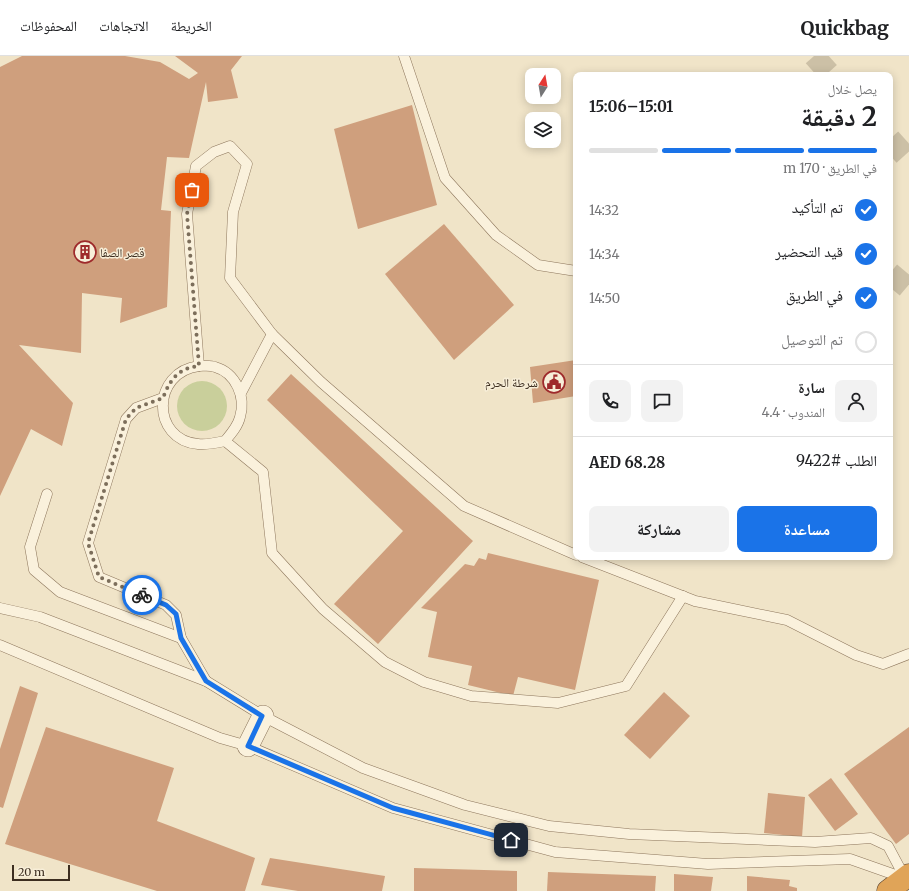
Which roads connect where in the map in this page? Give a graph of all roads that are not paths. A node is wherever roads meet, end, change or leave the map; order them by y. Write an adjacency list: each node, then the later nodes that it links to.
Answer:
1 (404, 56): 2 (lane)
2 (573, 271)
3 (272, 334): 4 (lane); 5 (lane); 9 (lane)
4 (199, 366): 5 (lane); 6 (lane)
5 (241, 393): 7 (lane)
6 (163, 398): 7 (lane); 13 (lane)
7 (225, 441): 11 (lane)
8 (48, 494): 13 (lane)
9 (573, 553)
10 (590, 560): 11 (lane)
11 (683, 596): 15 (lane)
12 (0, 608): 16 (lane)
13 (181, 638): 16 (lane)
14 (0, 645): 18 (lane)
15 (909, 654)
16 (206, 681): 17 (lane)
17 (262, 716): 18 (street); 19 (lane)
18 (248, 746): 19 (lane)
19 (908, 879): 20 (highway)
20 (888, 891)

